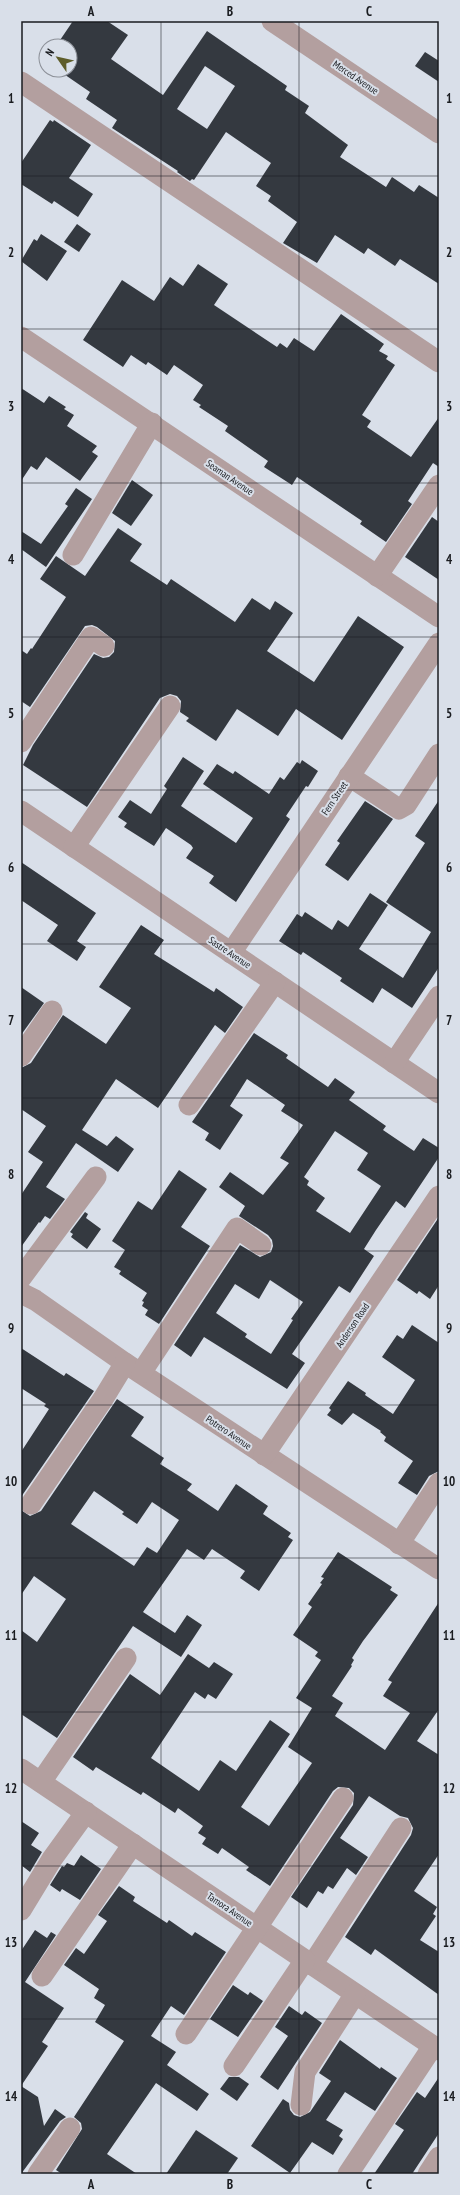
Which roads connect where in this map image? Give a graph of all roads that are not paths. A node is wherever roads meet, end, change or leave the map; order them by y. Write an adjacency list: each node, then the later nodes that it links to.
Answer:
1 (272, 21): 3 (street, Merced Avenue)
2 (21, 82): 5 (street)
3 (439, 133)
4 (21, 337): 6 (street, Seaman Avenue)
5 (439, 362)
6 (152, 423): 8 (street); 9 (street, Seaman Avenue)
7 (439, 485): 9 (street)
8 (73, 555)
9 (377, 576): 10 (street, Seaman Avenue)
10 (439, 617)
11 (439, 643): 16 (street, Fern Street)
12 (104, 646): 14 (street)
13 (170, 706): 18 (street)
14 (21, 742)
15 (439, 754): 16 (street)
16 (349, 776): 19 (street, Fern Street)
17 (21, 811): 18 (street, Sastre Avenue)
18 (74, 847): 19 (street, Sastre Avenue)
19 (231, 953): 20 (street, Sastre Avenue)
20 (275, 982): 24 (street, Sastre Avenue); 26 (street)
21 (439, 996): 24 (street)
22 (52, 1011): 23 (street)
23 (21, 1056)
24 (394, 1063): 25 (street, Sastre Avenue)
25 (439, 1093)
26 (190, 1104)
27 (96, 1177): 30 (street)
28 (439, 1196): 33 (street, Anderson Road)
29 (261, 1245): 32 (street)
30 (21, 1278)
31 (21, 1293): 32 (street, Potrero Avenue)
32 (133, 1368): 33 (street, Potrero Avenue); 35 (street)
33 (264, 1455): 36 (street, Potrero Avenue)
34 (439, 1483): 36 (street)
35 (31, 1504)
36 (399, 1544): 37 (street, Potrero Avenue)
37 (439, 1569)
38 (126, 1658): 40 (street)
39 (21, 1769): 40 (street, Tamora Avenue)
40 (41, 1782): 42 (street, Tamora Avenue)
41 (343, 1798): 46 (street)
42 (86, 1812): 44 (street, Tamora Avenue); 45 (street)
43 (401, 1828): 47 (street)
44 (133, 1844): 46 (street, Tamora Avenue); 48 (street)
45 (21, 1910)
46 (257, 1928): 47 (street, Tamora Avenue); 50 (street)
47 (308, 1962): 49 (street, Tamora Avenue); 52 (street)
48 (42, 1976)
49 (355, 1994): 51 (street, Tamora Avenue); 53 (street)
50 (186, 2034)
51 (436, 2048): 57 (street)
52 (234, 2066)
53 (301, 2105)
54 (70, 2128): 56 (street)
55 (439, 2157): 58 (street)
56 (38, 2174)
57 (348, 2174)
58 (428, 2174)

